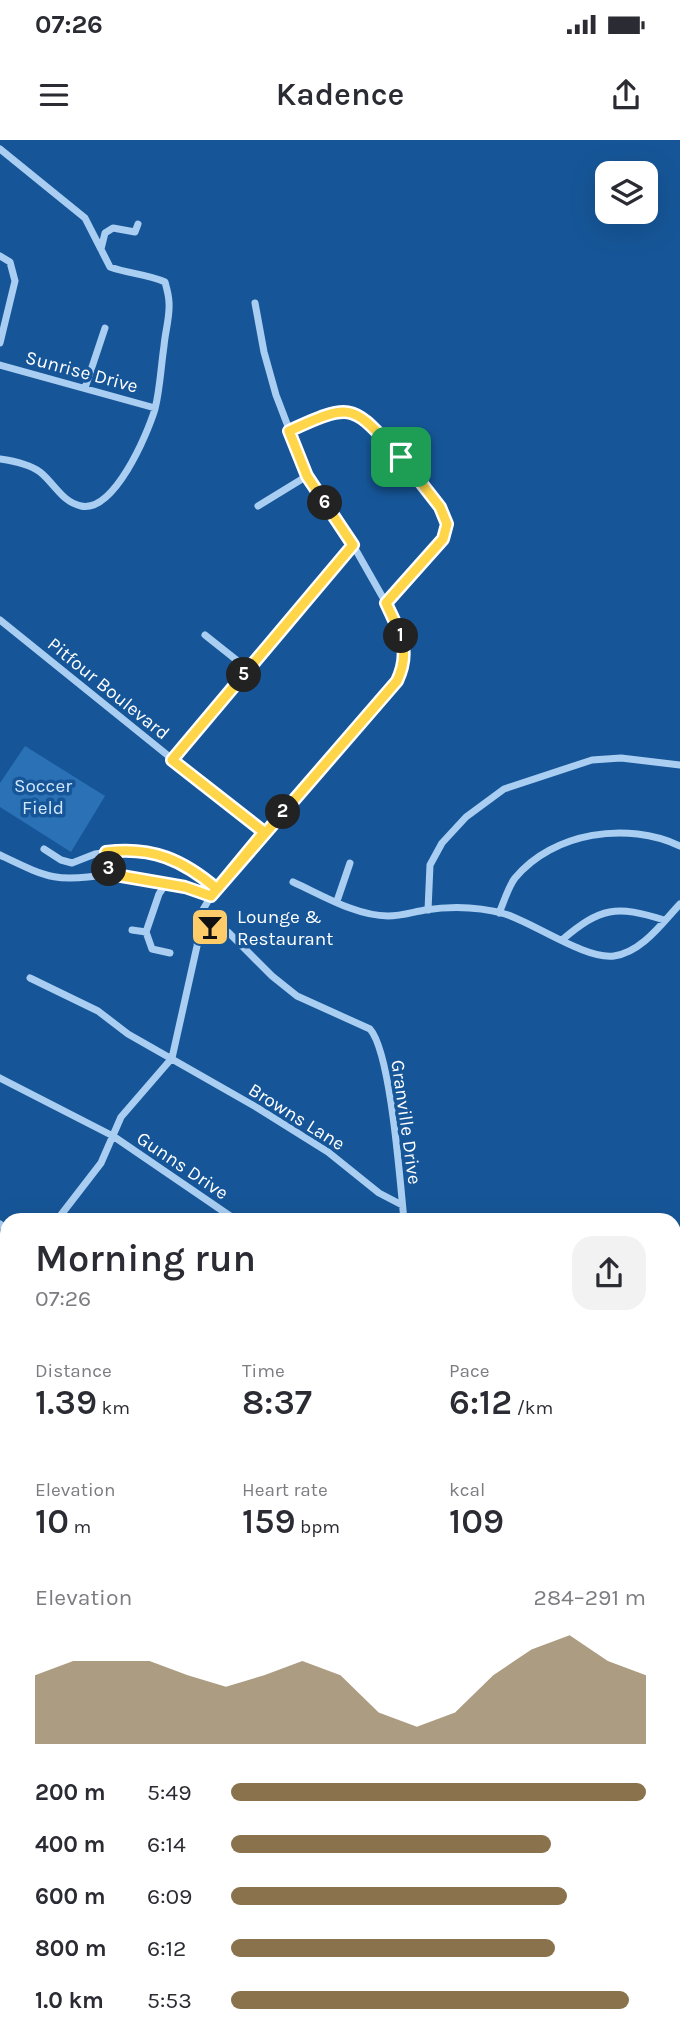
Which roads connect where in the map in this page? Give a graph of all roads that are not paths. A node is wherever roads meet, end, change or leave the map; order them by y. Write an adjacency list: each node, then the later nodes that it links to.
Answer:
1 (0, 149): 3 (street)
2 (138, 224): 3 (street)
3 (99, 246): 10 (street)
4 (0, 257): 7 (street)
5 (255, 303): 11 (street)
6 (105, 328): 9 (street)
7 (0, 343)
8 (0, 365): 9 (street, Sunrise Drive)
9 (85, 388): 10 (street, Sunrise Drive)
10 (155, 408): 12 (street)
11 (289, 431): 13 (street); 16 (street)
12 (0, 458)
13 (307, 476): 14 (street); 15 (street)
14 (258, 506)
15 (353, 545): 16 (street); 19 (street)
16 (386, 603): 22 (street)
17 (0, 620): 20 (street, Pitfour Boulevard)
18 (205, 635): 19 (street)
19 (249, 670): 20 (street)
20 (172, 760): 22 (street, Pitfour Boulevard)
21 (680, 765): 35 (street)
22 (264, 832): 31 (street)
23 (680, 846): 36 (street)
24 (44, 849): 25 (street)
25 (106, 852): 28 (street); 31 (street)
26 (0, 855): 28 (street)
27 (350, 863): 33 (street)
28 (110, 874): 30 (street)
29 (293, 882): 33 (street)
30 (165, 885): 32 (street); 40 (street)
31 (217, 889): 32 (street)
32 (211, 896): 37 (street)
33 (337, 901): 35 (street)
34 (680, 904): 38 (street)
35 (428, 909): 36 (street)
36 (499, 913): 41 (street)
37 (201, 914): 44 (street); 47 (street, Granville Drive)
38 (664, 920): 41 (street); 41 (street)
39 (132, 930): 40 (street)
40 (146, 932): 42 (street)
41 (562, 940)
42 (170, 953)
43 (30, 978): 44 (street, Browns Lane)
44 (172, 1058): 46 (street); 47 (street, Browns Lane)
45 (0, 1078): 46 (street, Gunns Drive)
46 (113, 1136): 48 (street); 49 (street, Gunns Drive)
47 (402, 1205): 50 (street, Granville Drive)
48 (62, 1213)
49 (226, 1213)
50 (403, 1213)

